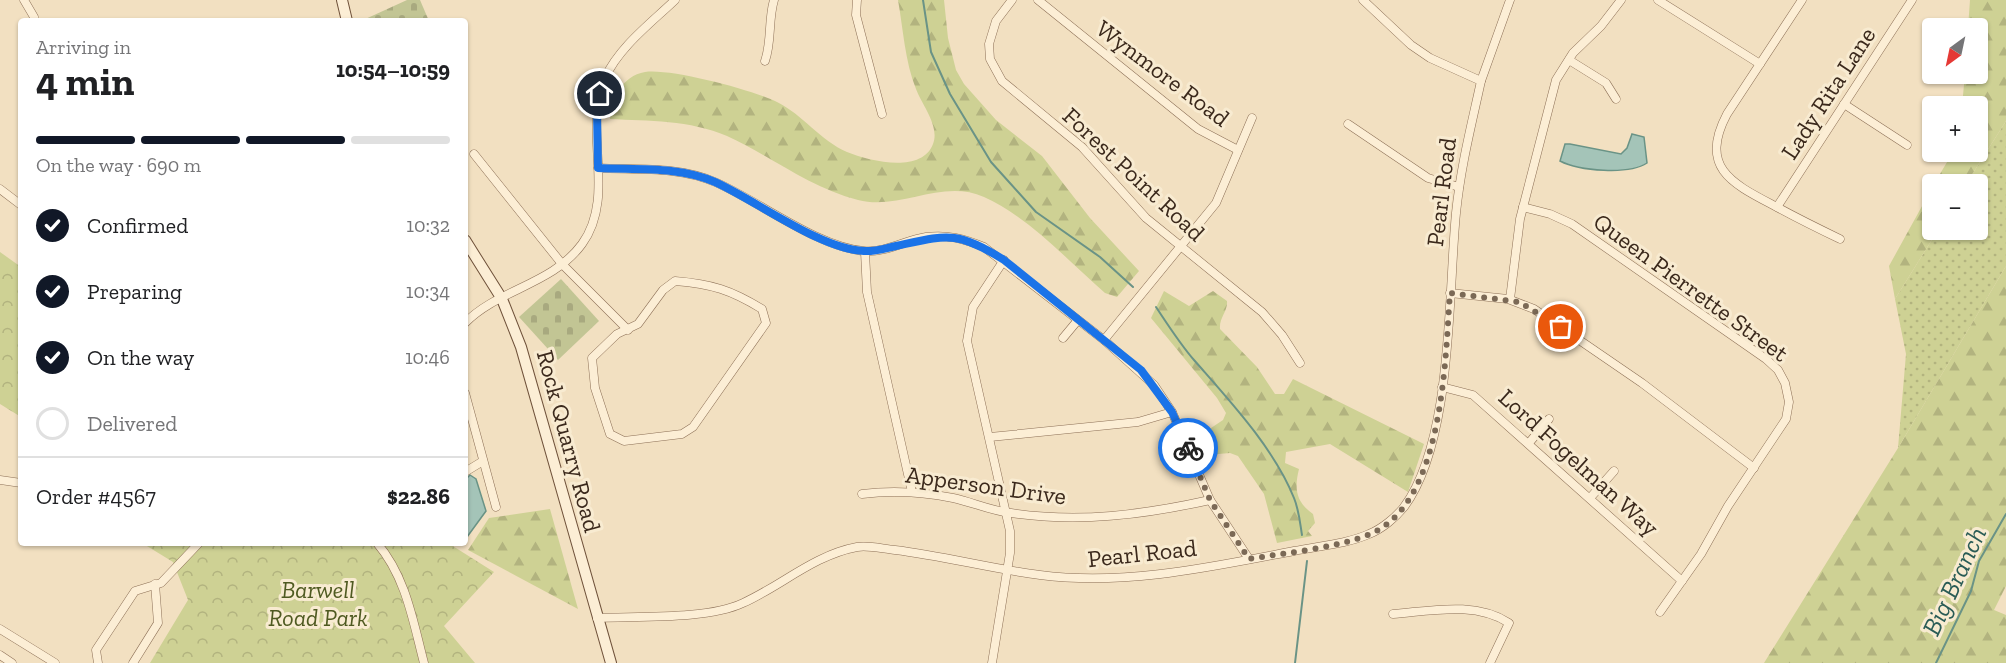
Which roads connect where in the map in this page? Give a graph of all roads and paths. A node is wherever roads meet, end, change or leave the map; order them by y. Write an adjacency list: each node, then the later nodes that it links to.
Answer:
1 (24, 0): 14 (street)
2 (342, 0): 15 (main road)
3 (675, 0): 28 (street)
4 (774, 0): 17 (street)
5 (856, 0): 22 (street)
6 (1012, 0): 36 (street, Forest Point Road)
7 (1038, 0): 26 (street, Wynmore Road)
8 (1363, 0): 19 (street)
9 (1510, 0): 19 (street, Pearl Road)
10 (1621, 0): 16 (street)
11 (1658, 0): 18 (street)
12 (1802, 0): 18 (street)
13 (1912, 0): 21 (street, Lady Rita Lane)
14 (34, 17)
15 (346, 18)
16 (1569, 60): 20 (street); 32 (street)
17 (765, 61)
18 (1760, 64): 33 (street)
19 (1481, 81): 29 (street, Pearl Road)
20 (1616, 99)
21 (1844, 104): 25 (street); 33 (street, Lady Rita Lane)
22 (882, 114)
23 (1252, 118): 26 (street)
24 (1348, 124): 29 (street)
25 (1907, 145)
26 (1238, 150): 36 (street)
27 (474, 154): 39 (street)
28 (598, 168): 37 (street); 39 (street)
29 (1459, 187): 40 (street, Pearl Road)
30 (0, 189): 31 (street)
31 (18, 203)
32 (1523, 207): 42 (street); 56 (street, Queen Pierrette Street)
33 (1777, 207): 34 (street)
34 (1840, 239)
35 (468, 245): 41 (main road, Rock Quarry Road)
36 (1181, 248): 47 (street); 48 (street, Forest Point Road)
37 (865, 252): 38 (street); 61 (street)
38 (1004, 260): 43 (street); 53 (street)
39 (562, 264): 41 (street); 45 (street)
40 (1450, 293): 42 (street); 49 (street, Pearl Road)
41 (502, 299): 44 (street); 75 (main road, Rock Quarry Road)
42 (1510, 299): 56 (street)
43 (1078, 320): 46 (street); 47 (street)
44 (468, 321)
45 (628, 330): 45 (street)
46 (1064, 338)
47 (1104, 340): 51 (street)
48 (1300, 363)
49 (1442, 387): 54 (street, Lord Fogelman Way); 69 (street, Pearl Road)
50 (468, 404): 55 (street)
51 (1172, 412): 53 (street); 64 (street)
52 (1549, 419): 54 (street)
53 (990, 437): 66 (street)
54 (1529, 443): 63 (street, Lord Fogelman Way)
55 (483, 461): 57 (street); 65 (street)
56 (1754, 468): 71 (street, Queen Pierrette Street)
57 (468, 470)
58 (1614, 471): 63 (street)
59 (0, 480): 60 (street)
60 (18, 483)
61 (912, 492): 62 (street, Apperson Drive); 66 (street, Apperson Drive)
62 (862, 494)
63 (1590, 498): 71 (street, Lord Fogelman Way)
64 (1210, 500): 66 (street, Apperson Drive); 69 (street)
65 (496, 507)
66 (1007, 513): 70 (street)
67 (196, 546): 72 (street)
68 (379, 546): 82 (street)
69 (1249, 559): 70 (street, Pearl Road)
70 (1007, 570): 75 (street, Pearl Road); 84 (street)
71 (1682, 581): 73 (street, Queen Pierrette Street)
72 (156, 584): 80 (street); 81 (street)
73 (1660, 612)
74 (1393, 614): 85 (street)
75 (597, 618): 83 (main road, Rock Quarry Road)
76 (0, 629): 79 (street)
77 (0, 656): 78 (street)
78 (12, 663)
79 (55, 663)
80 (98, 663)
81 (133, 663)
82 (424, 663)
83 (611, 663)
84 (992, 663)
85 (1491, 663)

